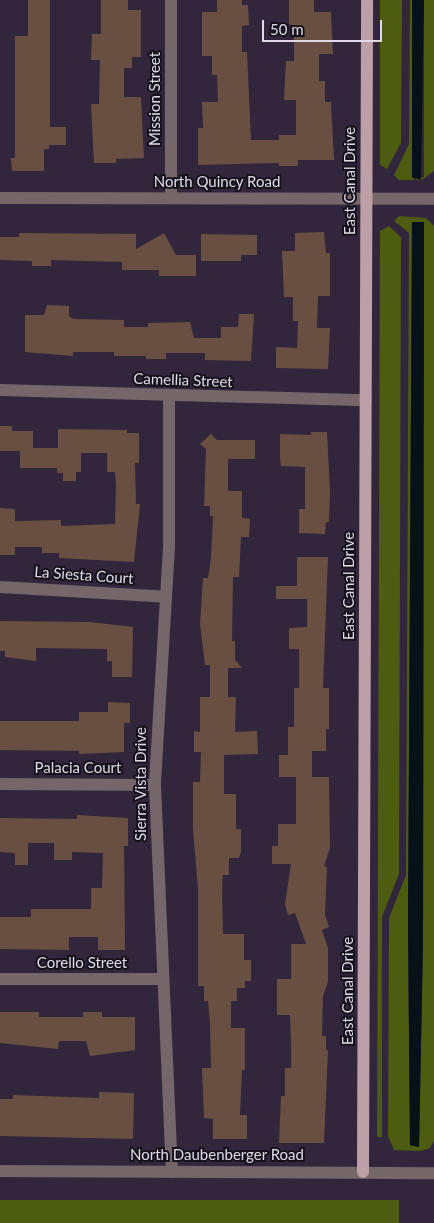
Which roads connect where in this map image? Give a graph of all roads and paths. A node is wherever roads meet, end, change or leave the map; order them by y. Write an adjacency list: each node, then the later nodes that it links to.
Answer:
1 (171, 0): 4 (street, Mission Street)
2 (367, 0): 5 (main road, East Canal Drive)
3 (0, 198): 4 (street, North Quincy Road)
4 (171, 198): 5 (street, North Quincy Road)
5 (366, 200): 6 (street, North Quincy Road); 9 (main road, East Canal Drive)
6 (434, 200)
7 (0, 390): 8 (street, Camellia Street)
8 (169, 397): 9 (street, Camellia Street); 11 (street, Sierra Vista Drive)
9 (366, 400): 18 (main road, East Canal Drive)
10 (0, 587): 11 (street, La Siesta Court)
11 (166, 597): 13 (street, Sierra Vista Drive)
12 (0, 784): 13 (street, Palacia Court)
13 (156, 785): 15 (street, Sierra Vista Drive)
14 (0, 979): 15 (street, Corello Street)
15 (163, 979): 17 (street, Sierra Vista Drive)
16 (0, 1171): 17 (street, North Daubenberger Road)
17 (172, 1172): 18 (street, North Daubenberger Road)
18 (363, 1172): 19 (street, North Daubenberger Road)
19 (434, 1173)

